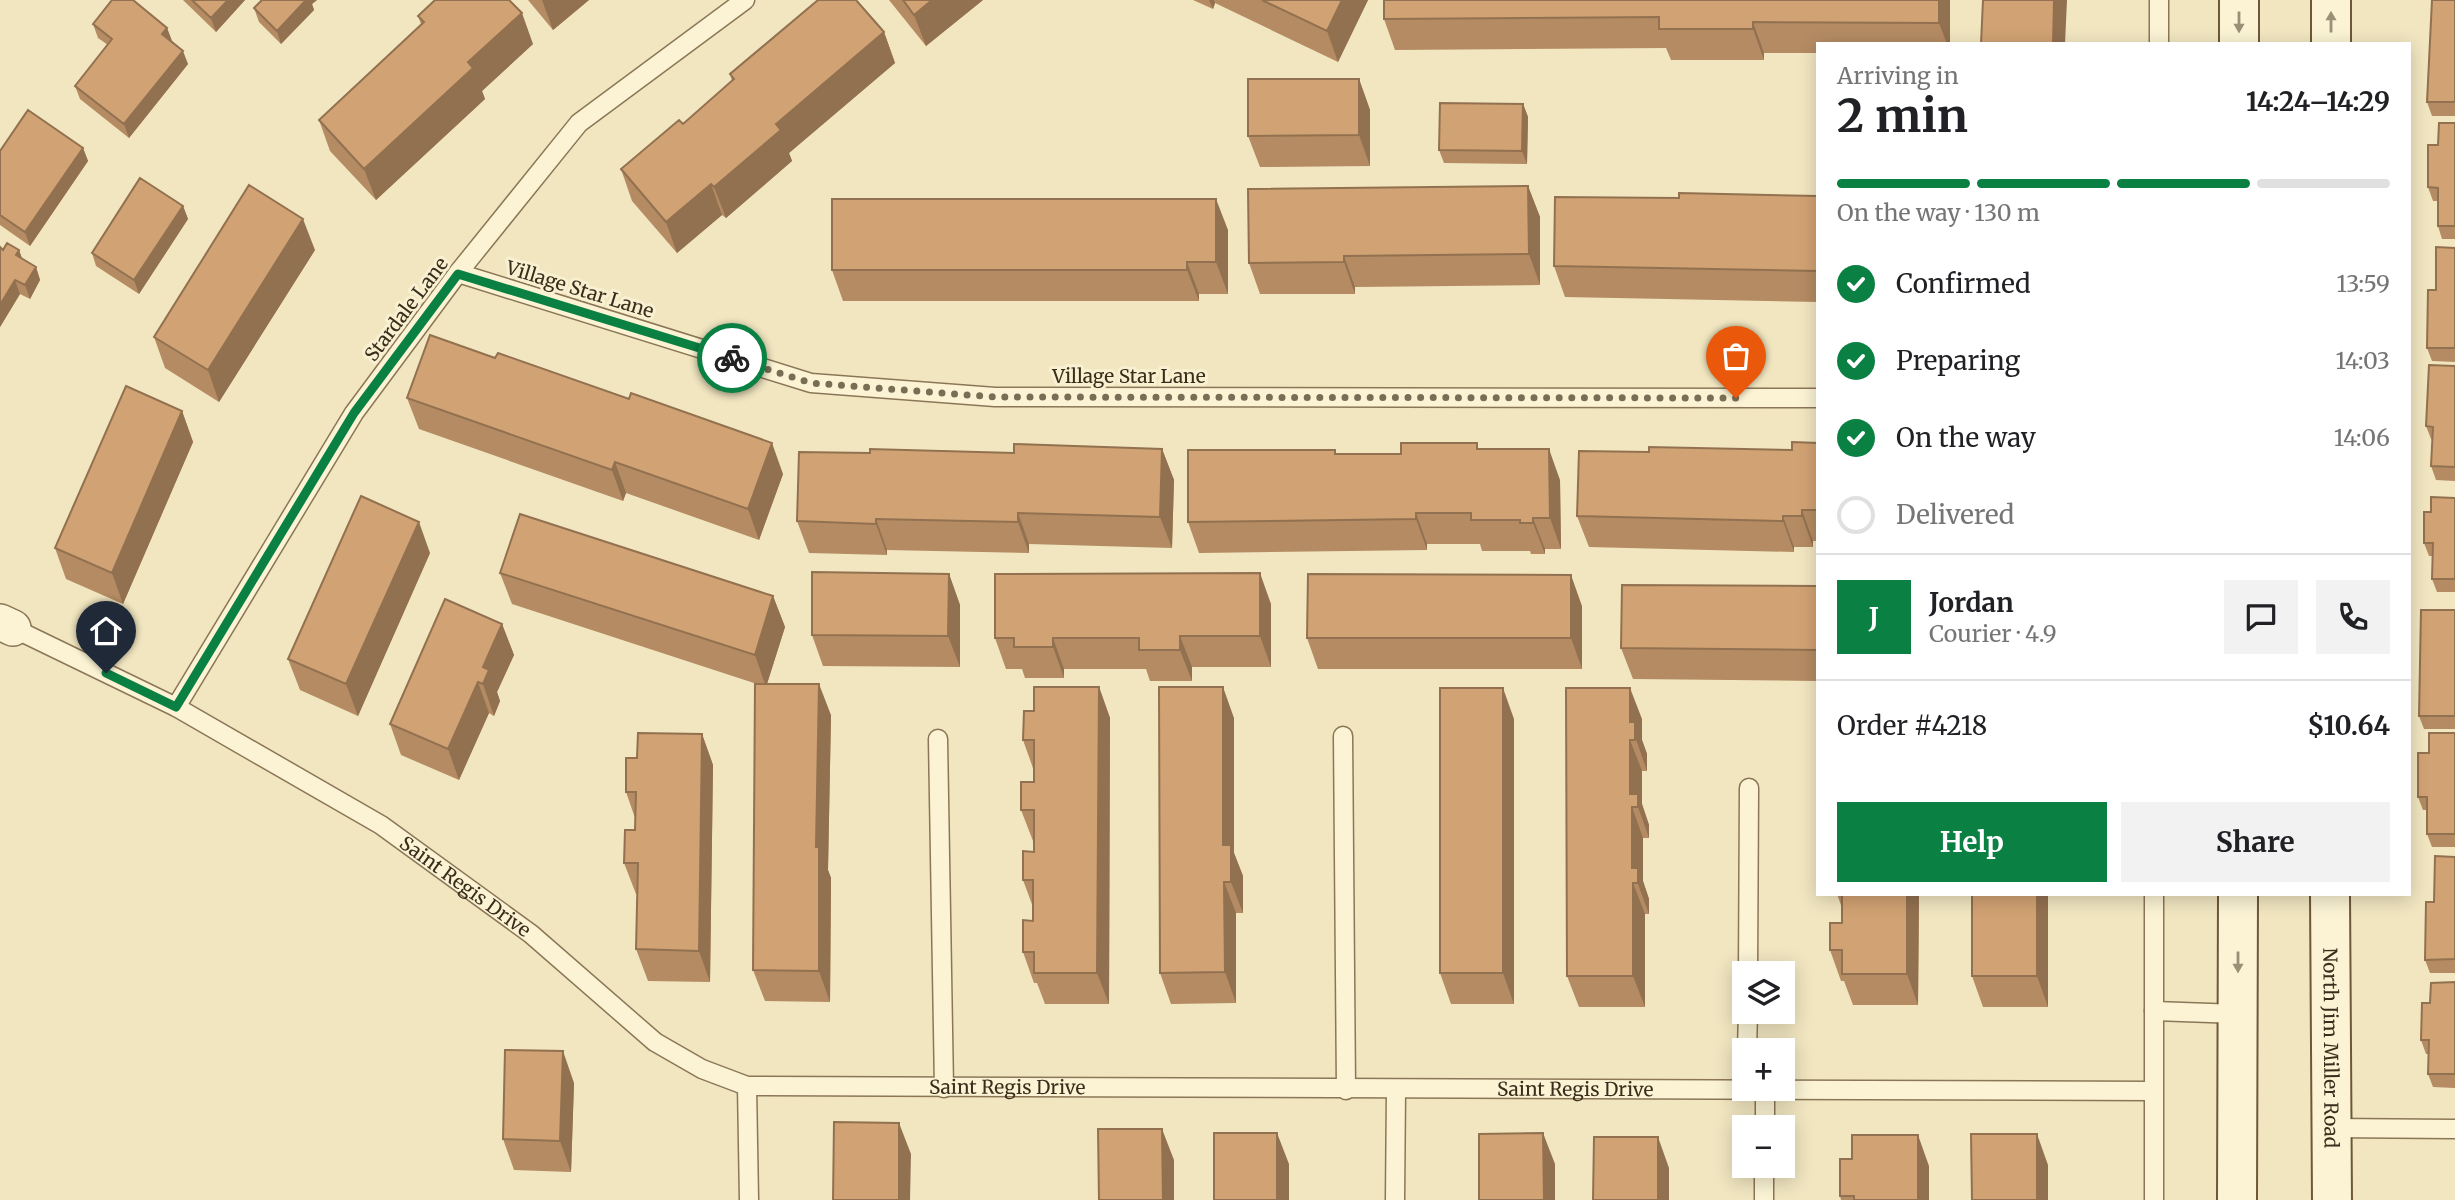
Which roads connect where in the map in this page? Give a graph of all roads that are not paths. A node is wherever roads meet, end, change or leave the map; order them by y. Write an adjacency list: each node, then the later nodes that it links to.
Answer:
1 (745, 0): 8 (lane, Stardale Lane)
2 (2159, 0): 5 (lane)
3 (2239, 0): 6 (main road, one-way to 6)
4 (2331, 0): 7 (main road, one-way to 4)
5 (2159, 42)
6 (2239, 42)
7 (2330, 42)
8 (458, 274): 9 (lane, Village Star Lane); 11 (lane, Stardale Lane)
9 (1816, 398)
10 (6, 625): 11 (lane, Saint Regis Drive)
11 (176, 707): 21 (lane, Saint Regis Drive)
12 (1343, 736): 23 (lane)
13 (938, 739): 22 (lane)
14 (1749, 788): 18 (lane)
15 (2154, 896): 19 (lane)
16 (2238, 896): 20 (main road, one-way to 20)
17 (2330, 896): 28 (main road, North Jim Miller Road)
18 (1748, 961)
19 (2154, 1011): 20 (lane); 27 (lane)
20 (2238, 1014): 35 (main road)
21 (747, 1086): 22 (lane, Saint Regis Drive); 31 (lane)
22 (944, 1088): 23 (lane, Saint Regis Drive)
23 (1346, 1090): 24 (lane, Saint Regis Drive)
24 (1396, 1090): 25 (lane, Saint Regis Drive); 32 (lane)
25 (1732, 1090)
26 (1795, 1090): 27 (lane, Saint Regis Drive)
27 (2153, 1091): 34 (lane)
28 (2332, 1128): 29 (lane); 36 (main road, North Jim Miller Road)
29 (2455, 1129)
30 (1765, 1178): 33 (lane)
31 (749, 1200)
32 (1395, 1200)
33 (1764, 1200)
34 (2154, 1200)
35 (2237, 1200)
36 (2332, 1200)

